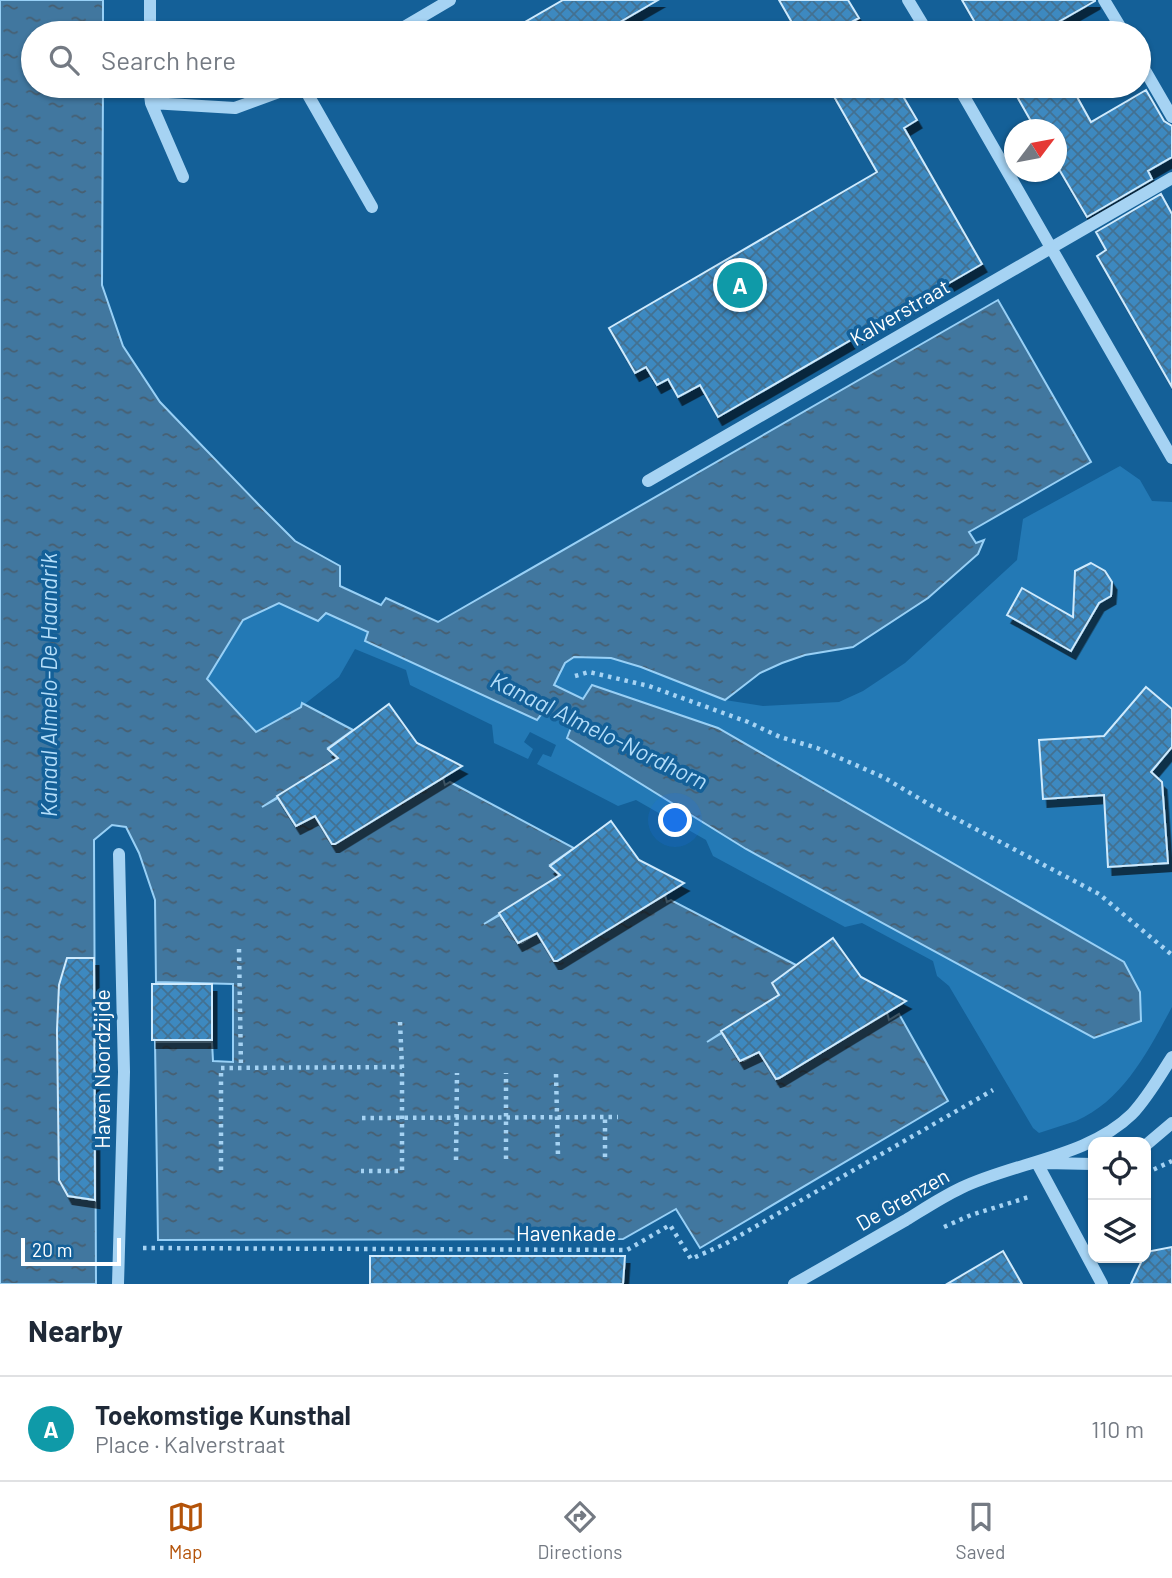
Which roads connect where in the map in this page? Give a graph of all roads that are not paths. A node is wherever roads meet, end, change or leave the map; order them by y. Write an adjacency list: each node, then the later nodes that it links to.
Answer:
1 (150, 0): 5 (street)
2 (450, 0): 6 (street)
3 (908, 0): 7 (street)
4 (1104, 0): 8 (street)
5 (150, 21)
6 (414, 21)
7 (921, 21)
8 (1117, 21)
9 (1151, 81): 15 (street)
10 (150, 98): 14 (street)
11 (262, 98): 14 (street)
12 (310, 98): 18 (street)
13 (965, 98): 19 (street)
14 (151, 103): 16 (street)
15 (1172, 117)
16 (183, 177)
17 (1172, 178): 19 (street, Kalverstraat)
18 (372, 207)
19 (1052, 247): 20 (street); 21 (street, Kalverstraat)
20 (1172, 458)
21 (648, 481)
22 (119, 854): 28 (street, Haven Noordzijde)
23 (1172, 1057): 26 (street, De Grenzen)
24 (1172, 1124): 25 (street)
25 (1151, 1141)
26 (1037, 1163): 27 (street, De Grenzen); 29 (street, De Grenzen); 30 (street)
27 (1088, 1164)
28 (118, 1284)
29 (794, 1284)
30 (1102, 1284)

